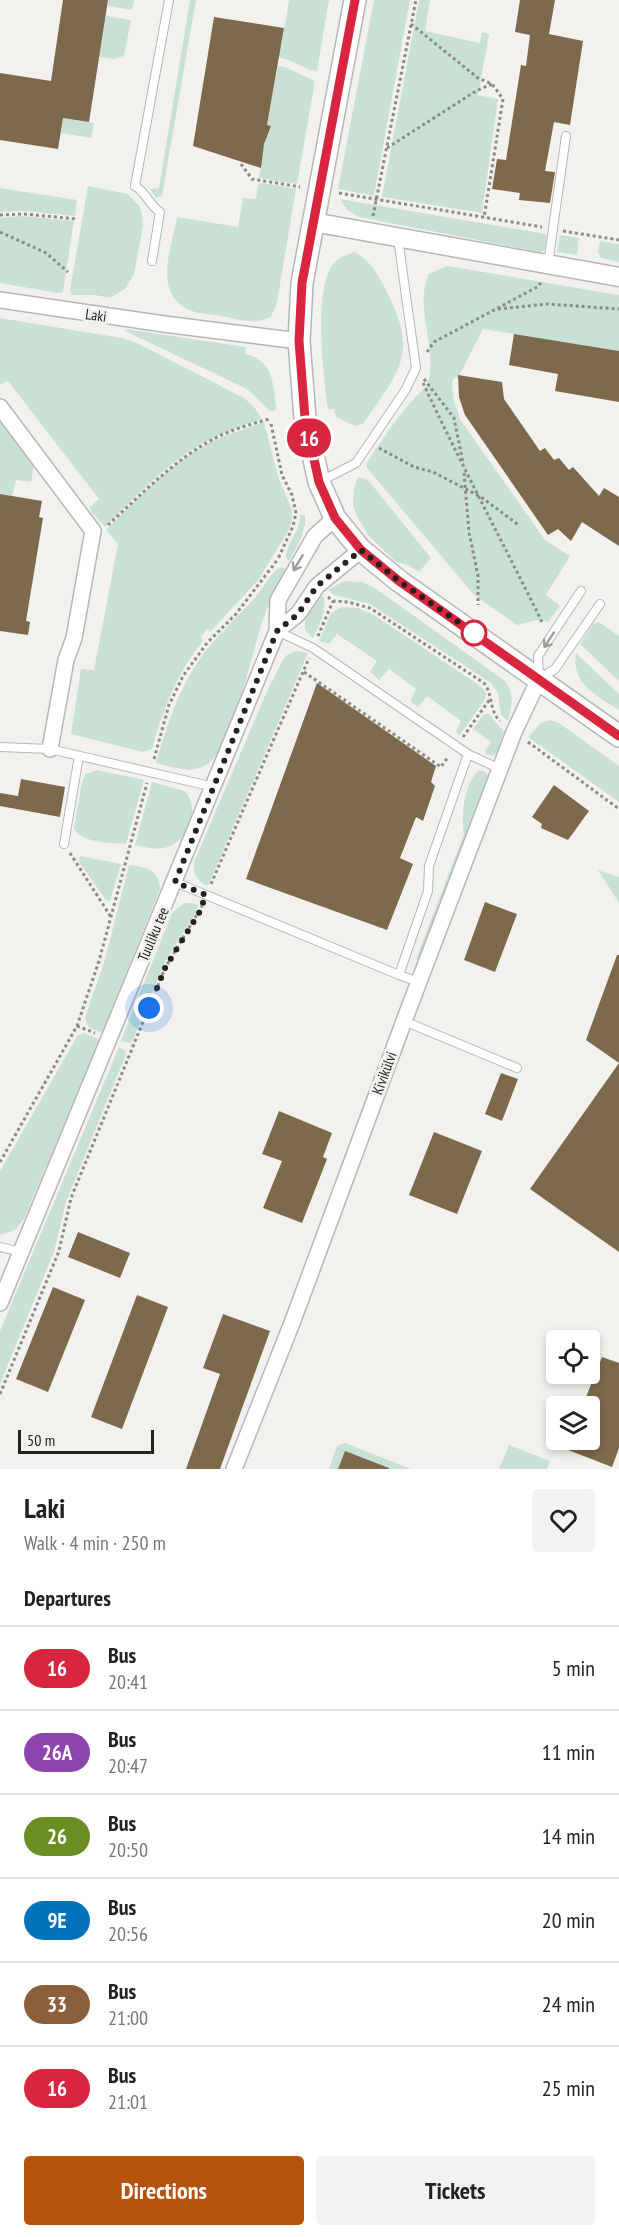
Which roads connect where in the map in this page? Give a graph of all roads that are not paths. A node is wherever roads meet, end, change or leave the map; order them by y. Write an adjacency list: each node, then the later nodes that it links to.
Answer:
1 (169, 0): 6 (lane)
2 (355, 0): 4 (main road)
3 (566, 136): 7 (lane)
4 (313, 222): 5 (street); 10 (main road)
5 (398, 238): 7 (street); 12 (lane)
6 (152, 261)
7 (548, 265): 8 (street)
8 (619, 277)
9 (0, 300): 10 (street, Laki)
10 (299, 341): 12 (main road)
11 (0, 406): 21 (street)
12 (319, 482): 13 (main road)
13 (335, 518): 14 (main road); 17 (street, Tuuliku tee, one-way to 17)
14 (361, 550): 17 (street, Tuuliku tee); 18 (main road)
15 (581, 591): 18 (lane, one-way to 18)
16 (600, 604): 18 (lane)
17 (277, 631): 22 (lane); 25 (street, Tuuliku tee)
18 (539, 679): 19 (main road); 24 (street, Kivikülvi)
19 (619, 736)
20 (0, 747): 21 (lane)
21 (50, 749): 23 (lane)
22 (468, 754): 24 (lane); 28 (lane)
23 (79, 756): 25 (lane); 26 (lane)
24 (500, 769): 29 (street, Kivikülvi)
25 (214, 787): 27 (street, Tuuliku tee)
26 (64, 844)
27 (175, 882): 28 (lane); 33 (street, Tuuliku tee)
28 (399, 975): 29 (lane)
29 (419, 982): 30 (street, Kivikülvi)
30 (404, 1021): 31 (lane); 35 (street, Kivikülvi)
31 (517, 1068)
32 (0, 1247): 33 (lane)
33 (21, 1252): 34 (street, Tuuliku tee)
34 (0, 1303)
35 (237, 1468)

